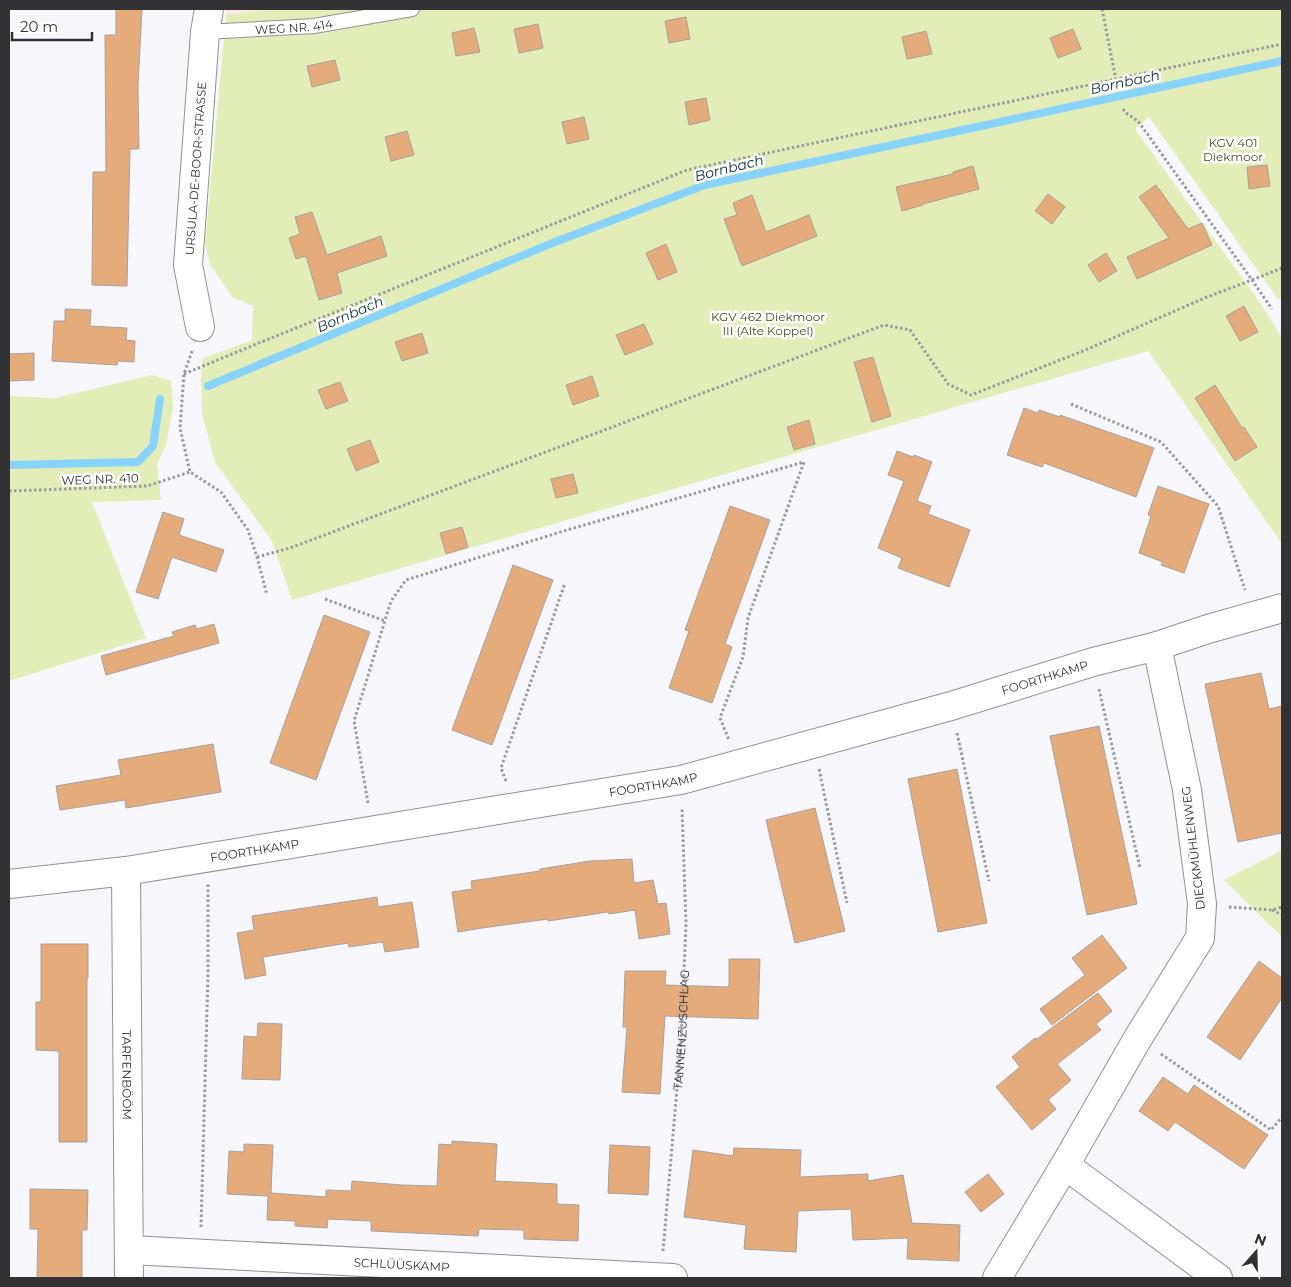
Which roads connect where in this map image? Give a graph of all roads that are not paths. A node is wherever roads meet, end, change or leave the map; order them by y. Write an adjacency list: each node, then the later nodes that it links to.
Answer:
1 (412, 9): 2 (lane, WEG NR. 414)
2 (207, 21): 3 (street, URSULA-DE-BOOR-STRASSE)
3 (200, 327)
4 (1282, 608): 5 (street, FOORTHKAMP)
5 (1157, 646): 6 (street, FOORTHKAMP); 8 (street, DIECKMÜHLENWEG)
6 (126, 871): 7 (street, FOORTHKAMP); 9 (street, TARFENBÖÖM)
7 (9, 884)
8 (1064, 1166): 13 (street, DIECKMÜHLENWEG); 14 (street)
9 (130, 1250): 10 (street, TARFENBÖÖM); 11 (street, SCHLÜÜSKAMP)
10 (129, 1278)
11 (661, 1278): 12 (street, SCHLÜÜSKAMP)
12 (673, 1278)
13 (997, 1278)
14 (1218, 1278)

